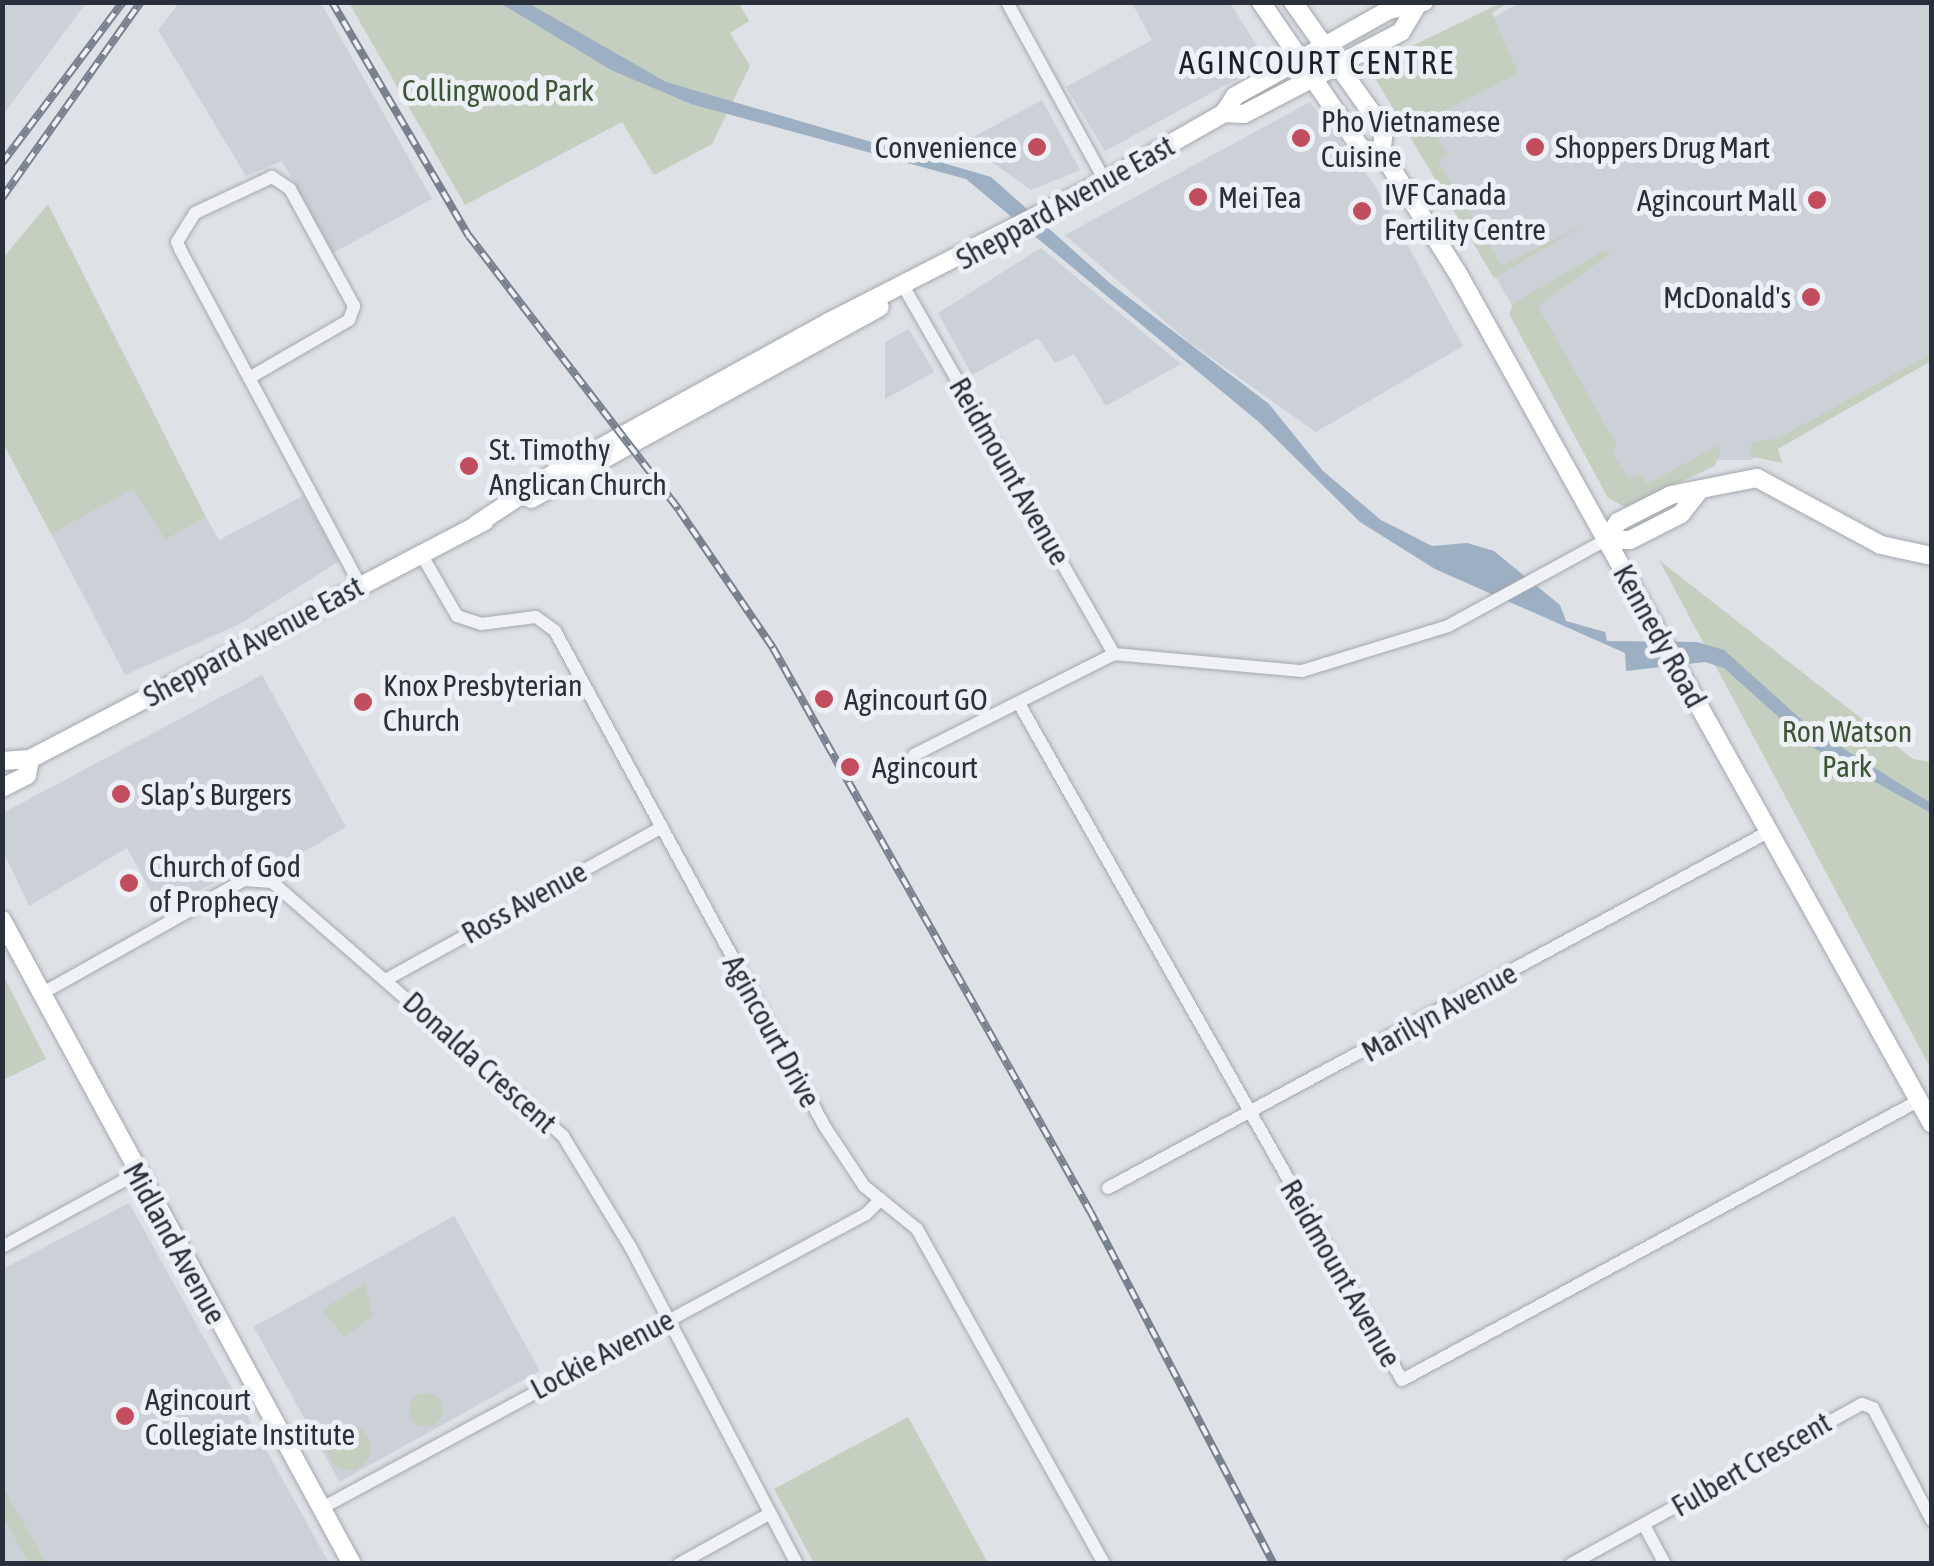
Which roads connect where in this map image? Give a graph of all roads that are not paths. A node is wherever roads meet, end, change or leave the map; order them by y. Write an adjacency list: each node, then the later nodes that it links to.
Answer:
1 (1007, 2): 11 (street)
2 (1261, 2): 6 (main road, Kennedy Road)
3 (1293, 2): 5 (main road, Kennedy Road)
4 (1420, 5): 5 (main road, Sheppard Avenue East); 7 (main road, Sheppard Avenue East)
5 (1324, 47): 6 (main road, Sheppard Avenue East); 7 (main road, Kennedy Road)
6 (1298, 60): 8 (main road, Kennedy Road); 9 (main road, Sheppard Avenue East)
7 (1338, 65): 8 (main road, Sheppard Avenue East); 10 (main road, Kennedy Road)
8 (1312, 79): 9 (main road, Sheppard Avenue East); 10 (main road, Kennedy Road)
9 (1224, 113): 11 (main road, Sheppard Avenue East)
10 (1381, 153): 14 (main road, Kennedy Road)
11 (1106, 181): 12 (main road, Sheppard Avenue East)
12 (905, 290): 15 (main road, Sheppard Avenue East); 18 (street, Reidmount Avenue)
13 (249, 378): 13 (street); 17 (street)
14 (1606, 540): 16 (main road); 18 (street); 25 (main road, Kennedy Road)
15 (420, 552): 17 (main road, Sheppard Avenue East); 24 (street, Agincourt Drive)
16 (1932, 556)
17 (360, 585): 21 (main road, Sheppard Avenue East)
18 (1114, 654): 19 (street)
19 (1021, 707): 20 (street); 30 (street, Reidmount Avenue)
20 (914, 755)
21 (30, 759): 22 (main road, Sheppard Avenue East); 23 (main road, Sheppard Avenue East)
22 (2, 761)
23 (2, 788)
24 (662, 826): 27 (street, Ross Avenue); 34 (street, Agincourt Drive)
25 (1768, 832): 29 (main road, Kennedy Road); 30 (street, Marilyn Avenue)
26 (2, 920): 28 (main road, Midland Avenue)
27 (386, 979): 28 (street, Donalda Crescent); 36 (street, Donalda Crescent)
28 (41, 994): 32 (main road, Midland Avenue)
29 (1918, 1100): 30 (street, Reidmount Avenue); 31 (main road, Kennedy Road)
30 (1252, 1114): 33 (street, Marilyn Avenue)
31 (1932, 1124)
32 (136, 1174): 35 (street); 37 (main road, Midland Avenue)
33 (1108, 1188)
34 (881, 1199): 36 (street, Lockie Avenue); 44 (street, Agincourt Drive)
35 (2, 1247)
36 (667, 1319): 37 (street, Lockie Avenue); 38 (street, Donalda Crescent)
37 (322, 1508): 41 (main road, Midland Avenue)
38 (769, 1514): 42 (street); 43 (street, Donalda Crescent)
39 (1932, 1521): 40 (street, Fulbert Crescent)
40 (1644, 1525): 45 (street, Fulbert Crescent); 46 (street)
41 (352, 1564)
42 (680, 1564)
43 (797, 1564)
44 (1104, 1564)
45 (1571, 1564)
46 (1665, 1564)

